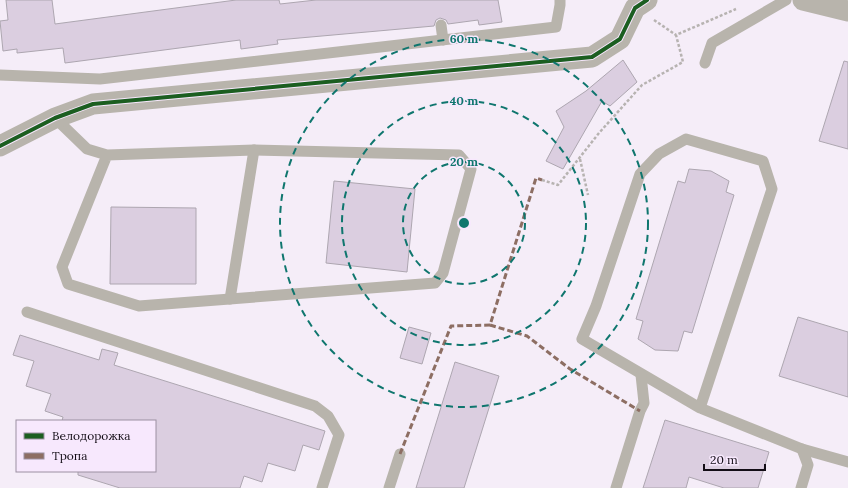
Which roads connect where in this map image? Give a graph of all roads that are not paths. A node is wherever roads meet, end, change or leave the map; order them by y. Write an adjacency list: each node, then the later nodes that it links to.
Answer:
1 (560, 0): 7 (lane)
2 (647, 0): 10 (street)
3 (786, 0): 8 (lane)
4 (803, 0): 5 (street)
5 (848, 11)
6 (441, 25): 7 (lane)
7 (443, 40): 9 (lane)
8 (705, 64)
9 (0, 75)
10 (55, 118): 11 (street); 13 (lane)
11 (0, 146)
12 (254, 150): 13 (lane); 14 (lane); 14 (lane)
13 (107, 155): 14 (lane)
14 (230, 299)
15 (27, 312): 21 (lane)
16 (642, 375): 17 (lane); 17 (lane); 23 (lane)
17 (700, 408): 18 (lane)
18 (802, 449): 20 (lane); 24 (lane)
19 (400, 454): 22 (lane)
20 (848, 462)
21 (322, 488)
22 (389, 488)
23 (616, 488)
24 (801, 488)

